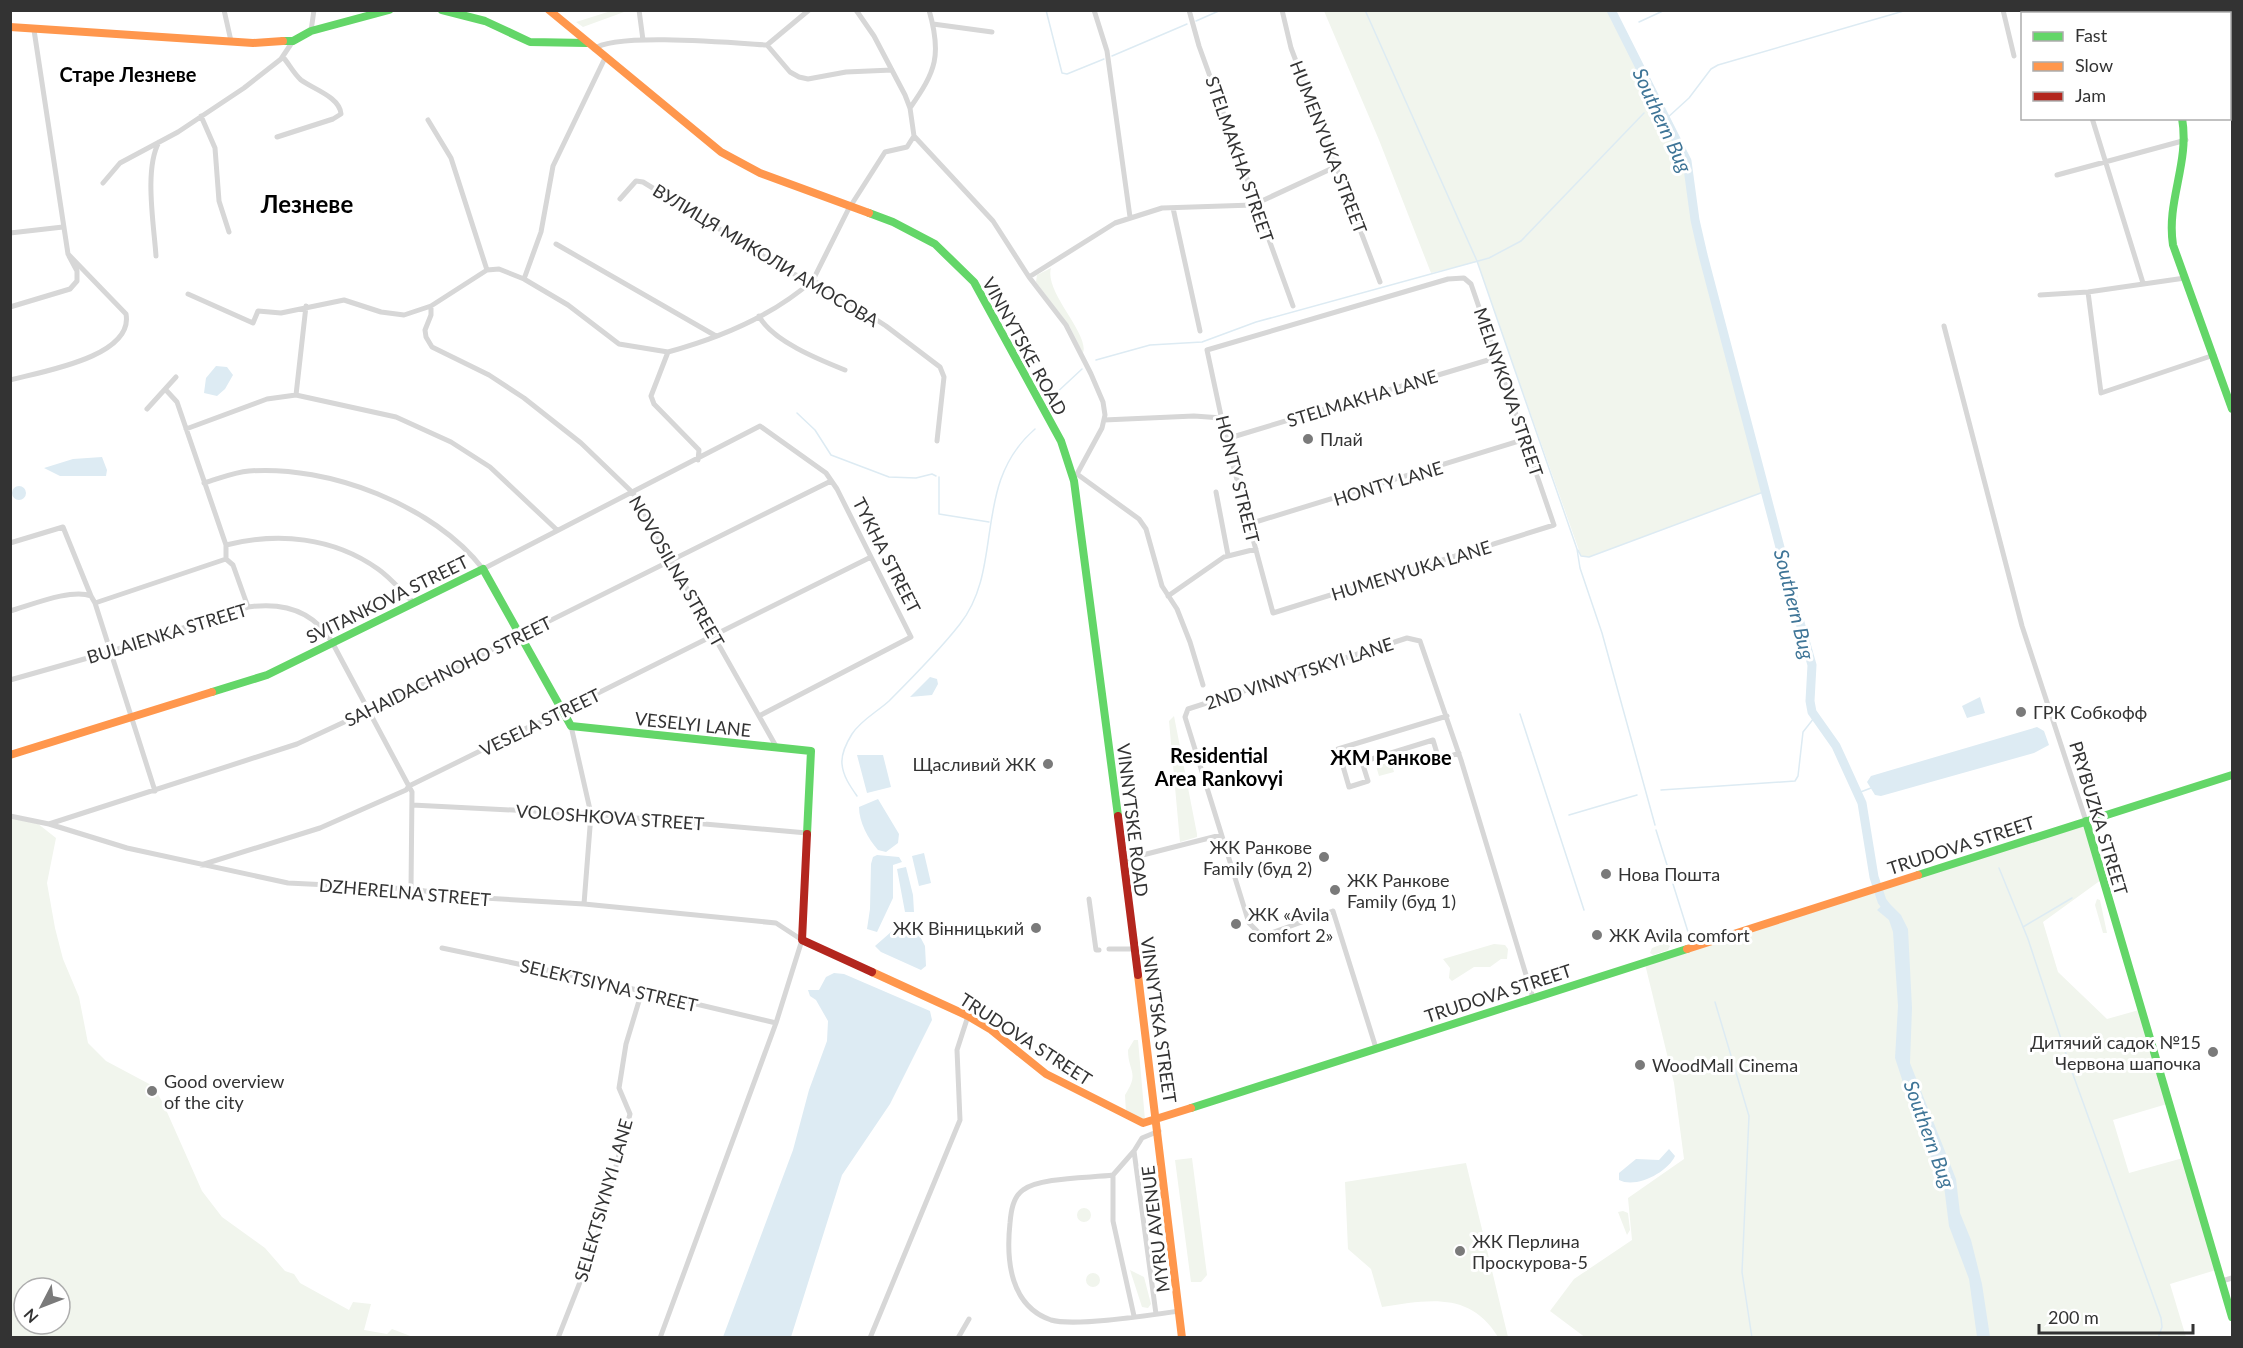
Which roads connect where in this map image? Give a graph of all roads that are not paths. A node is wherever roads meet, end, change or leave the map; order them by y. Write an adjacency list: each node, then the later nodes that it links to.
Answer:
1 (224, 10): 20 (street)
2 (314, 10): 17 (street)
3 (389, 10): 17 (street)
4 (442, 10): 22 (street)
5 (549, 10): 22 (street, VINNYTSKE ROAD)
6 (639, 10): 19 (street)
7 (809, 10): 23 (street)
8 (856, 10): 28 (street)
9 (929, 10): 14 (street)
10 (1094, 10): 46 (street)
11 (1189, 10): 43 (street, STELMAKHA STREET)
12 (1282, 10): 39 (street, HUMENYUKA STREET)
13 (2002, 10): 25 (street)
14 (933, 24): 18 (street); 29 (street)
15 (10, 27): 16 (street)
16 (34, 30): 20 (street); 47 (street)
17 (311, 31): 21 (street)
18 (992, 32)
19 (643, 40): 23 (street); 24 (street)
20 (231, 41): 21 (street)
21 (293, 41): 26 (street)
22 (587, 42): 24 (street, VINNYTSKE ROAD)
23 (767, 45): 28 (street)
24 (594, 49): 27 (street, VINNYTSKE ROAD)
25 (2014, 56)
26 (283, 57): 30 (street); 35 (street)
27 (605, 58): 44 (street, VINNYTSKE ROAD); 56 (street)
28 (892, 70): 29 (street)
29 (910, 108): 34 (street)
30 (201, 116): 37 (street); 48 (street)
31 (428, 120): 53 (street)
32 (2093, 120): 38 (street)
33 (2182, 120): 36 (street)
34 (914, 136): 44 (street); 54 (street)
35 (278, 137)
36 (2186, 140): 38 (street); 55 (street)
37 (159, 142): 41 (street); 52 (street)
38 (2106, 162): 40 (street); 60 (street)
39 (1335, 167): 43 (street); 59 (street, HUMENYUKA STREET)
40 (2057, 175)
41 (103, 183)
42 (620, 199): 58 (street, ВУЛИЦЯ МИКОЛИ АМОСОВА)
43 (1255, 204): 45 (street); 66 (street, STELMAKHA STREET)
44 (851, 205): 58 (street); 90 (street, VINNYTSKE ROAD)
45 (1173, 208): 46 (street); 70 (street)
46 (1130, 217): 54 (street)
47 (63, 227): 49 (street); 51 (street)
48 (229, 232)
49 (10, 233)
50 (555, 244): 71 (street)
51 (68, 254): 67 (street); 77 (street)
52 (156, 256)
53 (487, 270): 56 (street); 65 (street)
54 (1029, 277): 83 (street)
55 (2185, 278): 60 (street); 73 (street)
56 (525, 279): 72 (street)
57 (1448, 279): 74 (street, MELNYKOVA STREET); 82 (street, HONTY STREET)
58 (813, 280): 68 (street); 88 (street, ВУЛИЦЯ МИКОЛИ АМОСОВА)
59 (1380, 282)
60 (2143, 283): 61 (street)
61 (2088, 292): 63 (street); 73 (street)
62 (188, 294): 64 (street)
63 (2040, 295)
64 (306, 306): 65 (street); 79 (street)
65 (431, 306): 94 (street, NOVOSILNA STREET)
66 (1293, 306)
67 (10, 307)
68 (759, 316): 71 (street); 75 (street)
69 (1944, 326): 134 (street, PRYBUZKA STREET)
70 (1200, 331)
71 (716, 336): 72 (street)
72 (669, 352): 89 (street)
73 (2214, 355): 81 (street)
74 (1498, 357): 86 (street, STELMAKHA LANE); 87 (street, MELNYKOVA STREET)
75 (845, 370)
76 (176, 377): 78 (street)
77 (10, 380)
78 (165, 389): 80 (street); 85 (street)
79 (296, 395): 85 (street); 97 (street)
80 (147, 409)
81 (2232, 409)
82 (1222, 418): 83 (street); 86 (street, HONTY STREET)
83 (1104, 420): 90 (street)
84 (760, 426): 89 (street, SVITANKOVA STREET); 91 (street, TYKHA STREET)
85 (186, 429): 92 (street)
86 (1227, 439): 95 (street, HONTY STREET)
87 (1526, 439): 95 (street, HONTY LANE); 96 (street, MELNYKOVA STREET)
88 (937, 441)
89 (698, 460): 94 (street, SVITANKOVA STREET)
90 (1075, 475): 107 (street); 138 (street, VINNYTSKE ROAD)
91 (831, 481): 102 (street, TYKHA STREET); 104 (street, SAHAIDACHNOHO STREET)
92 (204, 483): 99 (street); 105 (street)
93 (1216, 492): 101 (street)
94 (633, 493): 97 (street, SVITANKOVA STREET); 104 (street, NOVOSILNA STREET)
95 (1249, 524): 100 (street, HONTY STREET)
96 (1554, 525): 111 (street, HUMENYUKA LANE)
97 (557, 530): 105 (street, SVITANKOVA STREET)
98 (10, 543): 106 (street)
99 (226, 545): 103 (street); 108 (street)
100 (1256, 549): 101 (street); 111 (street, HONTY STREET)
101 (1228, 555): 107 (street)
102 (871, 557): 114 (street, VESELA STREET); 121 (street, TYKHA STREET)
103 (226, 559): 109 (street); 110 (street)
104 (672, 560): 113 (street, SAHAIDACHNOHO STREET); 114 (street, NOVOSILNA STREET)
105 (483, 568): 108 (street, SVITANKOVA STREET); 113 (street)
106 (92, 596): 109 (street); 112 (street)
107 (1168, 596): 118 (street)
108 (412, 602): 115 (street, SVITANKOVA STREET)
109 (95, 603): 116 (street)
110 (248, 607): 115 (street, BULAIENKA STREET); 116 (street, BULAIENKA STREET)
111 (1271, 608)
112 (10, 611)
113 (519, 635): 119 (street, SAHAIDACHNOHO STREET); 120 (street)
114 (716, 636): 120 (street, VESELA STREET); 121 (street, NOVOSILNA STREET)
115 (332, 642): 119 (street, BULAIENKA STREET); 123 (street, SVITANKOVA STREET)
116 (109, 652): 117 (street, BULAIENKA STREET); 123 (street)
117 (10, 680)
118 (1203, 685)
119 (368, 711): 129 (street, BULAIENKA STREET); 130 (street, SAHAIDACHNOHO STREET)
120 (562, 713): 124 (street); 129 (street, VESELA STREET)
121 (759, 716): 125 (street, NOVOSILNA STREET)
122 (1447, 716): 126 (street, 2ND VINNYTSKYI LANE); 126 (street); 137 (street, 2ND VINNYTSKYI LANE)
123 (131, 718): 127 (street, SVITANKOVA STREET); 130 (street)
124 (571, 726): 125 (street, VESELYI LANE); 132 (street)
125 (777, 748): 136 (street, VESELYI LANE)
126 (1459, 753): 150 (street, 2ND VINNYTSKYI LANE)
127 (10, 755)
128 (2232, 775): 134 (street, TRUDOVA STREET)
129 (409, 786): 131 (street, BULAIENKA STREET); 139 (street, VESELA STREET)
130 (155, 791): 135 (street, SAHAIDACHNOHO STREET)
131 (412, 805): 132 (street, VOLOSHKOVA STREET); 140 (street, BULAIENKA STREET)
132 (591, 814): 136 (street, VOLOSHKOVA STREET); 142 (street)
133 (10, 816): 135 (street, DZHERELNA STREET)
134 (2086, 821): 150 (street, TRUDOVA STREET); 159 (street, PRYBUZKA STREET)
135 (49, 824): 139 (street, DZHERELNA STREET)
136 (807, 833): 144 (street)
137 (1221, 836): 138 (street); 153 (street)
138 (1124, 860): 143 (street, VINNYTSKE ROAD)
139 (201, 865): 140 (street, DZHERELNA STREET)
140 (411, 889): 142 (street, DZHERELNA STREET)
141 (1089, 899): 148 (street)
142 (584, 904): 144 (street, DZHERELNA STREET)
143 (1132, 926): 147 (street, VINNYTSKA STREET)
144 (802, 940): 151 (street, TRUDOVA STREET); 152 (street)
145 (442, 948): 149 (street, SELEKTSIYNA STREET)
146 (1110, 948): 147 (street)
147 (1134, 949): 154 (street, VINNYTSKA STREET)
148 (1099, 950)
149 (642, 992): 152 (street, SELEKTSIYNA STREET); 165 (street, SELEKTSIYNYI LANE)
150 (1533, 998): 153 (street, TRUDOVA STREET)
151 (968, 1016): 154 (street, TRUDOVA STREET); 167 (street)
152 (776, 1023): 166 (street)
153 (1376, 1048): 154 (street, TRUDOVA STREET)
154 (1157, 1118): 155 (street, MYRU AVENUE)
155 (1159, 1131): 156 (street); 160 (street, MYRU AVENUE)
156 (1135, 1149): 157 (street); 161 (street)
157 (1113, 1175): 162 (street); 162 (street)
158 (2232, 1278): 159 (street)
159 (2222, 1281): 163 (street, PRYBUZKA STREET)
160 (1179, 1311): 161 (street); 169 (street, MYRU AVENUE)
161 (1155, 1314): 162 (street)
162 (1134, 1316)
163 (2232, 1317)
164 (969, 1319): 168 (street)
165 (558, 1338)
166 (660, 1338)
167 (870, 1338)
168 (958, 1338)
169 (1182, 1338)

